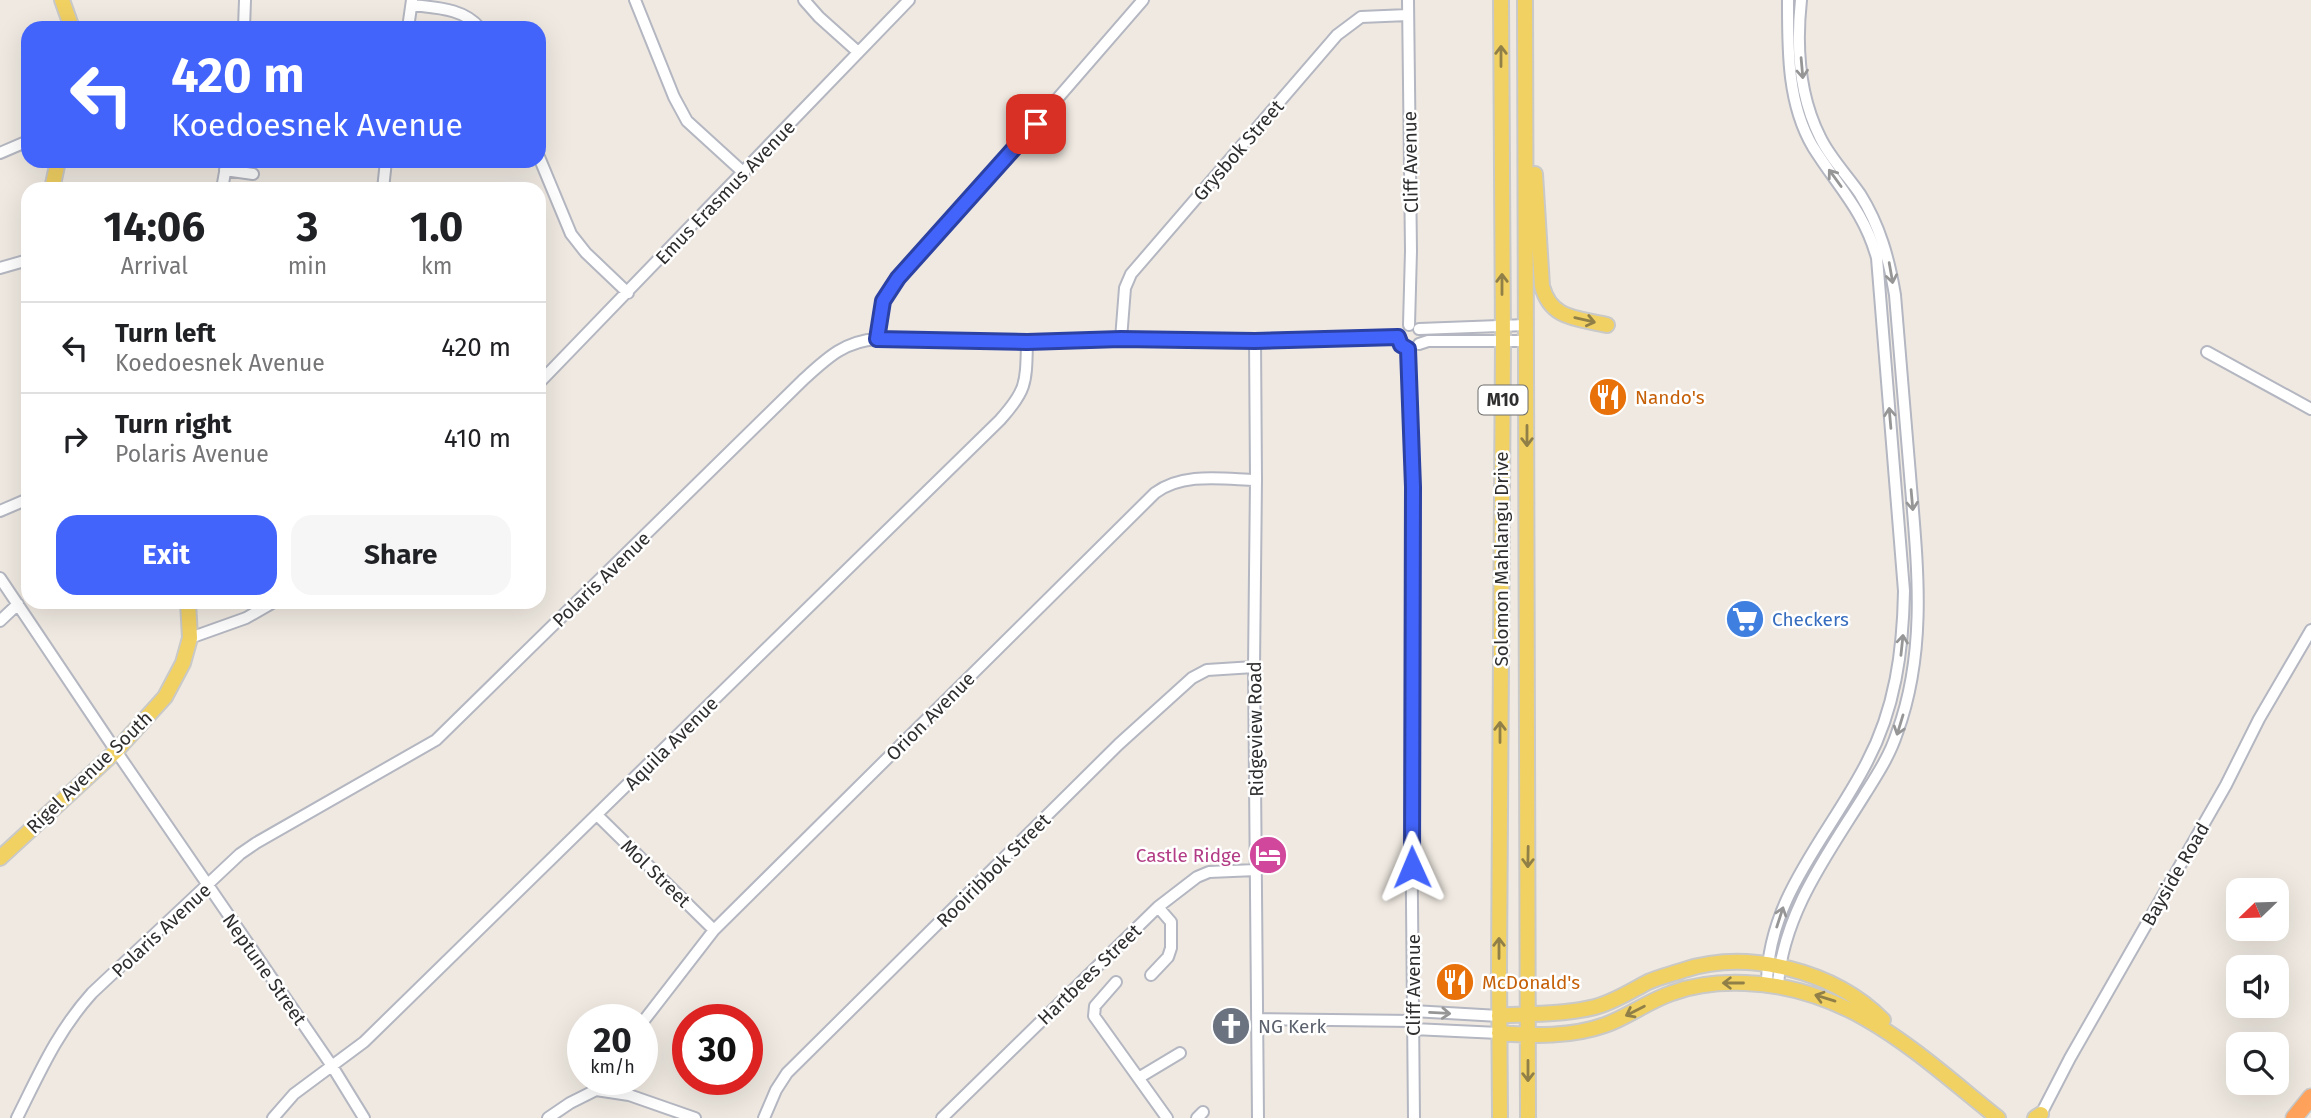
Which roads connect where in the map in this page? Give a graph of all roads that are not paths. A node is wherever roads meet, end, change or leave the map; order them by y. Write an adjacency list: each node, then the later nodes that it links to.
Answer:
1 (62, 0): 14 (main road)
2 (245, 0): 15 (street)
3 (635, 0): 24 (street)
4 (804, 0): 19 (street)
5 (909, 0): 19 (street, Emus Erasmus Avenue)
6 (1143, 0): 34 (street)
7 (1409, 0): 13 (street, Cliff Avenue)
8 (1501, 0): 32 (main road, Solomon Mahlangu Drive / M10, one-way to 8)
9 (1525, 0): 18 (main road, Solomon Mahlangu Drive / M10)
10 (1788, 0): 63 (street, one-way to 10)
11 (1801, 0): 63 (street, one-way to 63)
12 (412, 2): 16 (street); 17 (street)
13 (1409, 15): 31 (street, Cliff Avenue); 35 (street, Grysbok Street)
14 (70, 21)
15 (244, 21)
16 (409, 21)
17 (474, 21)
18 (1525, 33): 29 (main road, Solomon Mahlangu Drive / M10); 30 (main road, one-way to 30)
19 (858, 52): 24 (street, Emus Erasmus Avenue)
20 (21, 144): 21 (street)
21 (0, 153)
22 (235, 168): 25 (street)
23 (544, 168): 28 (street)
24 (744, 173): 28 (street, Emus Erasmus Avenue)
25 (253, 174)
26 (21, 262): 27 (street)
27 (0, 268)
28 (628, 293): 41 (street, Emus Erasmus Avenue)
29 (1527, 325): 32 (street); 37 (main road, Solomon Mahlangu Drive / M10)
30 (1607, 325)
31 (1414, 327): 32 (street); 33 (street); 39 (street)
32 (1503, 334): 37 (street); 39 (street); 69 (main road, Solomon Mahlangu Drive / M10, one-way to 32)
33 (1398, 337): 36 (street, Polaris Avenue); 39 (street)
34 (877, 339): 38 (street, Polaris Avenue); 60 (street, Polaris Avenue)
35 (1121, 339): 36 (street, Polaris Avenue); 38 (street, Polaris Avenue)
36 (1255, 341): 43 (street, Ridgeview Road)
37 (1527, 341): 68 (main road, Solomon Mahlangu Drive / M10, one-way to 68)
38 (1027, 342): 57 (street, Aquila Avenue)
39 (1414, 346): 71 (street, Cliff Avenue)
40 (2207, 352): 42 (street)
41 (546, 376)
42 (2311, 409)
43 (1256, 480): 55 (street, Ridgeview Road); 62 (street, Orion Avenue)
44 (21, 502): 45 (street)
45 (0, 511)
46 (0, 578): 47 (street, Neptune Street)
47 (18, 604): 48 (street, Neptune Street); 52 (street)
48 (21, 608)
49 (21, 609): 56 (street, Neptune Street)
50 (188, 609): 54 (main road, Rigel Avenue South)
51 (262, 609): 54 (street)
52 (0, 621)
53 (2311, 630): 81 (street, Bayside Road)
54 (190, 638): 56 (main road, Rigel Avenue South)
55 (1254, 667): 59 (street, Ridgeview Road); 87 (street, Rooiribbok Street)
56 (116, 751): 58 (main road, Rigel Avenue South); 60 (street, Neptune Street)
57 (597, 816): 62 (street, Mol Street); 76 (street, Aquila Avenue)
58 (0, 858)
59 (1256, 870): 61 (street, Hartbees Street); 70 (street, Ridgeview Road)
60 (208, 886): 76 (street, Neptune Street); 82 (street, Polaris Avenue)
61 (1158, 907): 64 (street); 88 (street, Hartbees Street)
62 (714, 930): 67 (street, Orion Avenue)
63 (1773, 966): 66 (street); 68 (main road); 74 (main road)
64 (1151, 975)
65 (1116, 982): 77 (street)
66 (1773, 984): 73 (main road, one-way to 73); 74 (main road, one-way to 66)
67 (657, 1004)
68 (1528, 1014): 69 (main road); 73 (main road, Solomon Mahlangu Drive / M10)
69 (1499, 1016): 71 (street, one-way to 69); 72 (main road, Solomon Mahlangu Drive / M10)
70 (1258, 1019): 71 (street); 90 (street, Ridgeview Road)
71 (1413, 1020): 72 (street); 91 (street, Cliff Avenue)
72 (1499, 1033): 73 (main road); 92 (main road, Solomon Mahlangu Drive / M10)
73 (1528, 1036): 93 (main road, Solomon Mahlangu Drive / M10, one-way to 93)
74 (1906, 1044): 94 (main road)
75 (1180, 1053): 77 (street)
76 (332, 1066): 83 (street, Aquila Avenue); 84 (street, Neptune Street)
77 (1140, 1077): 89 (street)
78 (582, 1095): 85 (street)
79 (629, 1095): 86 (street)
80 (2311, 1097): 95 (highway)
81 (2038, 1117)
82 (16, 1118)
83 (273, 1118)
84 (364, 1118)
85 (548, 1118)
86 (695, 1118)
87 (764, 1118)
88 (942, 1118)
89 (1167, 1118)
90 (1258, 1118)
91 (1413, 1118)
92 (1500, 1118)
93 (1528, 1118)
94 (1998, 1118)
95 (2294, 1118)

